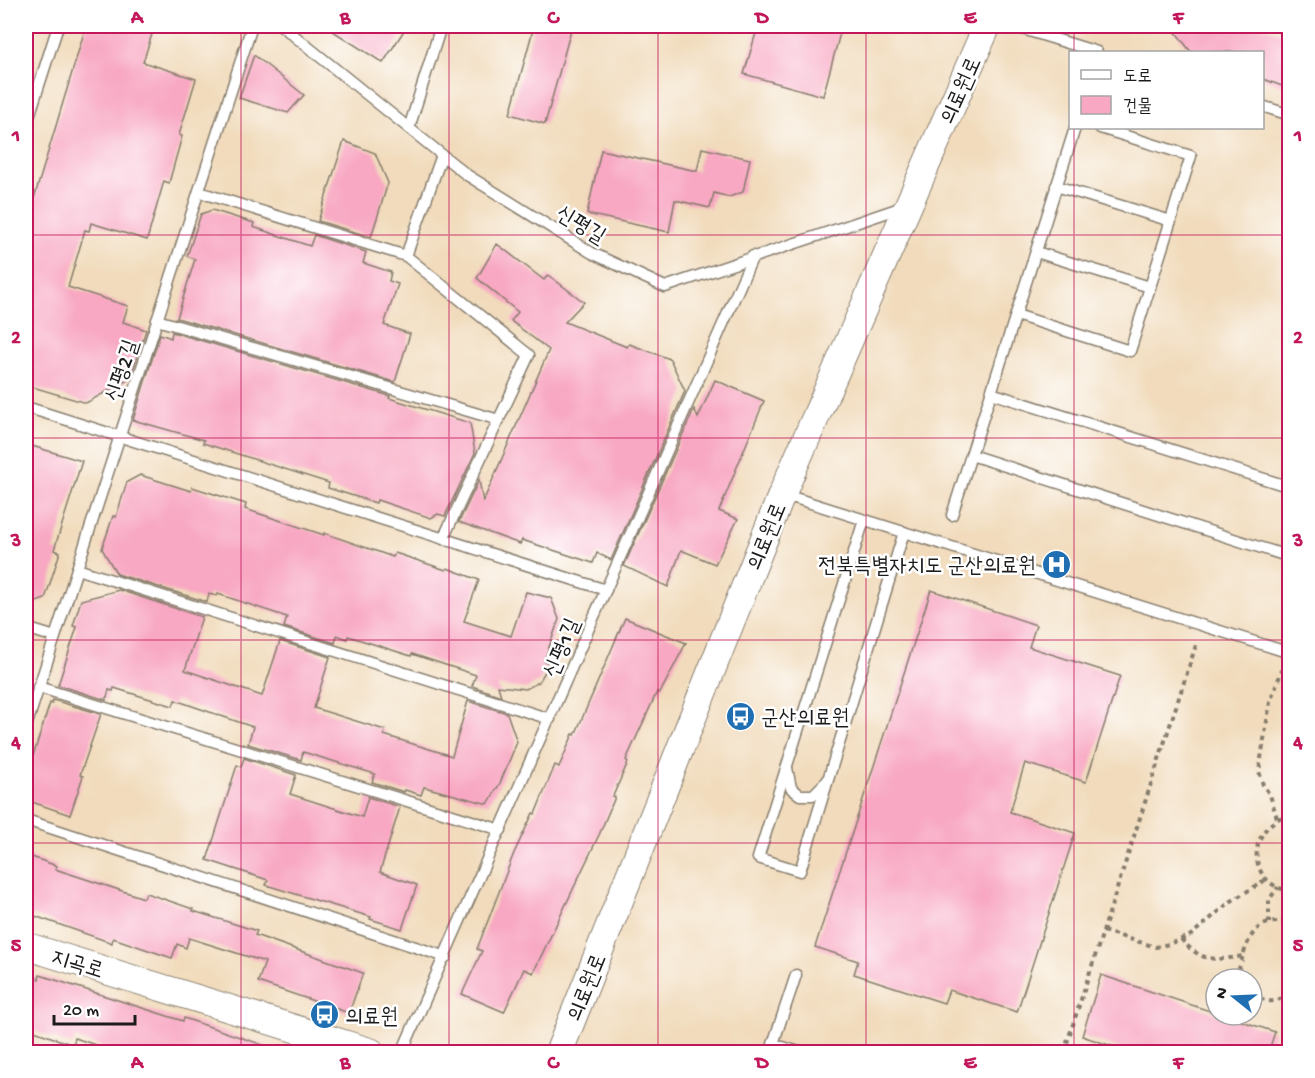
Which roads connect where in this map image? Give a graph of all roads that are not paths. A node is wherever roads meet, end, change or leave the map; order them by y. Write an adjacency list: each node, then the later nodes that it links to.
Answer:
1 (58, 26): 10 (lane)
2 (252, 26): 16 (lane, 신평2길)
3 (282, 26): 11 (lane, 신평길)
4 (441, 26): 11 (lane)
5 (987, 26): 17 (street, 의료원로)
6 (1013, 26): 7 (lane)
7 (1094, 51)
8 (1264, 106): 9 (lane)
9 (1290, 115)
10 (26, 126)
11 (408, 128): 14 (lane, 신평길)
12 (1075, 129): 15 (lane)
13 (1103, 129): 18 (lane)
14 (442, 155): 20 (lane); 21 (lane, 신평길)
15 (1056, 186): 18 (lane); 19 (lane)
16 (199, 192): 20 (lane); 24 (lane, 신평2길)
17 (908, 205): 21 (lane, 신평길); 31 (street, 의료원로)
18 (1171, 221): 22 (lane)
19 (1036, 252): 22 (lane); 23 (lane)
20 (406, 256): 27 (lane)
21 (753, 256): 38 (lane, 신평1길)
22 (1150, 287): 23 (lane)
23 (1016, 315): 25 (lane)
24 (157, 320): 27 (lane); 28 (lane, 신평2길)
25 (991, 393): 29 (lane); 30 (lane)
26 (26, 407): 28 (lane)
27 (499, 420): 35 (lane)
28 (119, 436): 35 (lane); 37 (lane, 신평2길)
29 (971, 455): 32 (lane); 36 (lane)
30 (1290, 487)
31 (782, 494): 33 (lane); 54 (street, 의료원로)
32 (952, 515)
33 (864, 520): 34 (lane); 45 (lane)
34 (904, 532): 41 (lane); 46 (lane)
35 (443, 539): 38 (lane)
36 (1290, 557)
37 (77, 569): 40 (lane, 신평2길); 43 (lane)
38 (606, 590): 43 (lane, 신평1길)
39 (26, 628): 40 (lane)
40 (55, 637): 42 (lane, 신평2길)
41 (1289, 651)
42 (38, 687): 44 (lane, 신평2길); 48 (lane)
43 (550, 719): 48 (lane, 신평1길)
44 (26, 727)
45 (788, 761): 46 (lane); 46 (lane)
46 (830, 774)
47 (26, 820): 50 (lane)
48 (501, 830): 50 (lane, 신평1길)
49 (26, 946): 52 (street, 지곡로)
50 (446, 957): 53 (lane, 신평1길)
51 (796, 975): 55 (lane)
52 (370, 1053)
53 (402, 1053)
54 (559, 1053)
55 (799, 1053)

